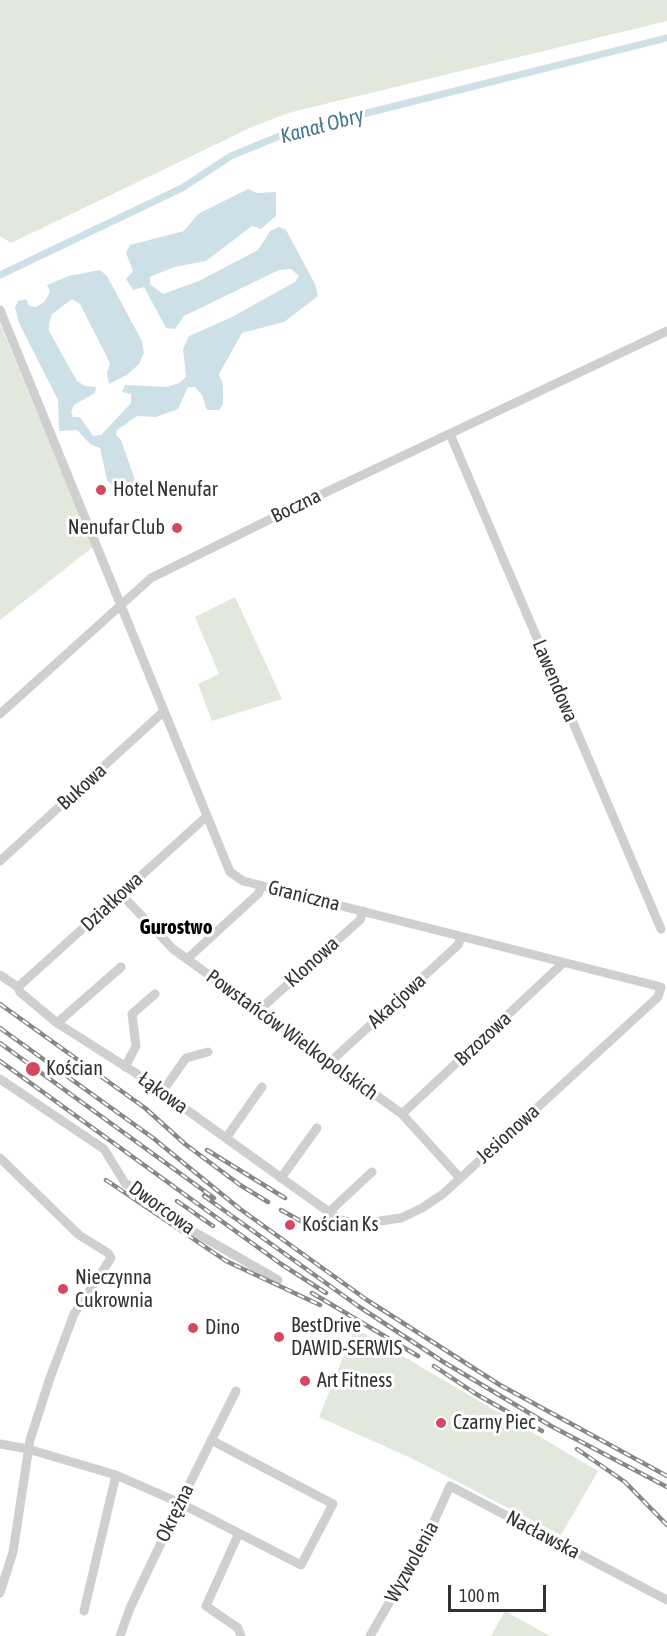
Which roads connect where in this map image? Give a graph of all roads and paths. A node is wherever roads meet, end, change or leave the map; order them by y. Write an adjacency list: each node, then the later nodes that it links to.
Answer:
1 (0, 310): 4 (street, Graniczna)
2 (667, 332): 3 (street, Boczna)
3 (450, 434): 4 (street, Boczna); 12 (street, Lawendowa)
4 (119, 605): 5 (street, Graniczna); 6 (street, Boczna)
5 (164, 712): 7 (street, Graniczna); 8 (street, Bukowa)
6 (0, 714)
7 (206, 817): 9 (street, Graniczna); 10 (street, Działkowa)
8 (0, 861)
9 (261, 885): 11 (street, Graniczna); 14 (street)
10 (121, 894): 14 (street, Powstańców Wielkopolskich); 18 (street, Działkowa)
11 (363, 912): 13 (street, Graniczna); 21 (street, Klonowa)
12 (661, 929)
13 (461, 937): 15 (street, Graniczna); 24 (street, Akacjowa)
14 (187, 959): 21 (street, Powstańców Wielkopolskich)
15 (563, 963): 19 (street, Graniczna); 29 (street, Brzozowa)
16 (121, 967): 22 (street)
17 (0, 975): 18 (street, Łąkowa)
18 (18, 987): 22 (street, Łąkowa)
19 (661, 987): 35 (street, Jesionowa)
20 (155, 994): 25 (street)
21 (258, 1011): 24 (street, Powstańców Wielkopolskich)
22 (57, 1023): 25 (street, Łąkowa)
23 (208, 1052): 28 (street)
24 (330, 1062): 29 (street, Powstańców Wielkopolskich)
25 (125, 1067): 28 (street, Łąkowa)
26 (0, 1079): 37 (street, Dworcowa)
27 (262, 1087): 31 (street)
28 (162, 1092): 31 (street, Łąkowa)
29 (402, 1114): 35 (street, Powstańców Wielkopolskich)
30 (317, 1128): 34 (street)
31 (226, 1138): 34 (street, Łąkowa)
32 (0, 1158): 41 (street)
33 (372, 1172): 36 (street)
34 (281, 1178): 36 (street, Łąkowa)
35 (460, 1178): 36 (street, Jesionowa)
36 (328, 1212)
37 (278, 1280)
38 (236, 1391): 39 (street, Okrężna)
39 (211, 1440): 44 (street, Okrężna); 45 (street)
40 (0, 1444): 41 (street)
41 (28, 1449): 42 (street); 46 (street)
42 (116, 1475): 44 (street); 48 (street)
43 (450, 1486): 47 (street, Nacławska); 51 (street, Wyzwolenia)
44 (180, 1503): 45 (street); 49 (street, Okrężna)
45 (239, 1533): 50 (street)
46 (1, 1587)
47 (667, 1600)
48 (84, 1611)
49 (120, 1636)
50 (241, 1636)
51 (370, 1636)

